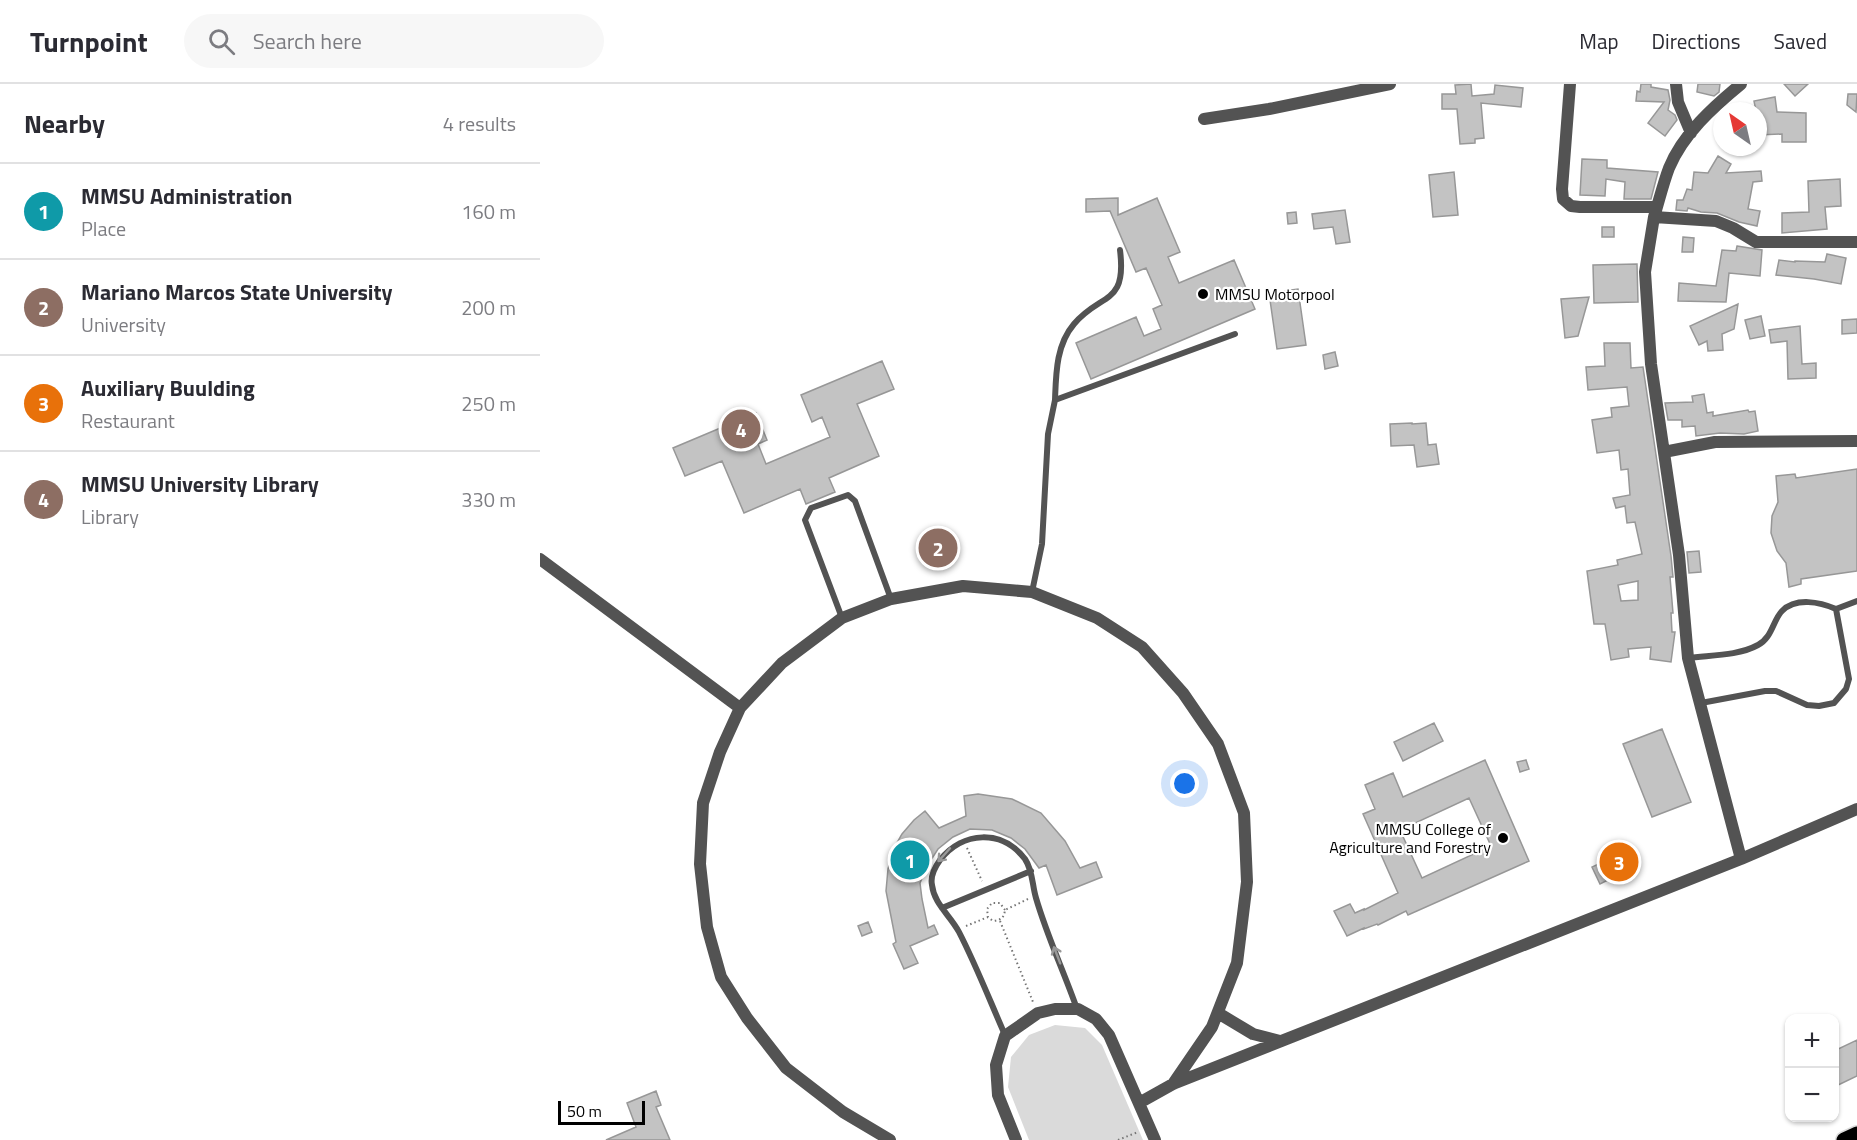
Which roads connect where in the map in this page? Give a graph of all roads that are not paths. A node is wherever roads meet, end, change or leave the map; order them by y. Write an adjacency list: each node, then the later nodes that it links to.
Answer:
1 (1390, 84): 5 (street)
2 (1570, 84): 7 (street)
3 (1676, 84): 6 (street)
4 (1741, 84): 6 (street)
5 (1204, 119)
6 (1690, 133): 7 (street)
7 (1655, 212): 8 (street); 13 (street)
8 (1857, 242)
9 (1120, 250): 11 (lane)
10 (1235, 334): 11 (lane)
11 (1055, 400): 15 (lane)
12 (1857, 441): 13 (street)
13 (1664, 452): 20 (street)
14 (540, 559): 24 (street)
15 (1032, 592): 16 (street); 30 (street)
16 (891, 599): 19 (street); 19 (lane)
17 (1857, 601): 18 (lane)
18 (1836, 609): 20 (lane); 22 (lane)
19 (842, 618): 24 (street)
20 (1688, 658): 23 (street)
21 (1857, 678): 22 (lane)
22 (1849, 679): 23 (lane)
23 (1701, 703): 26 (street)
24 (740, 708): 36 (street)
25 (1857, 809): 26 (street)
26 (1741, 859): 32 (street)
27 (1031, 871): 28 (lane); 28 (lane, one-way to 28); 29 (lane, one-way to 27)
28 (942, 908): 31 (lane)
29 (1077, 1009): 31 (street); 34 (street)
30 (1218, 1013): 32 (street); 33 (street)
31 (1005, 1036): 37 (street)
32 (1281, 1041): 33 (street)
33 (1173, 1084): 34 (street)
34 (1139, 1103): 38 (street)
35 (1857, 1134): 39 (main road)
36 (890, 1140)
37 (1016, 1140)
38 (1155, 1140)
39 (1844, 1140)

